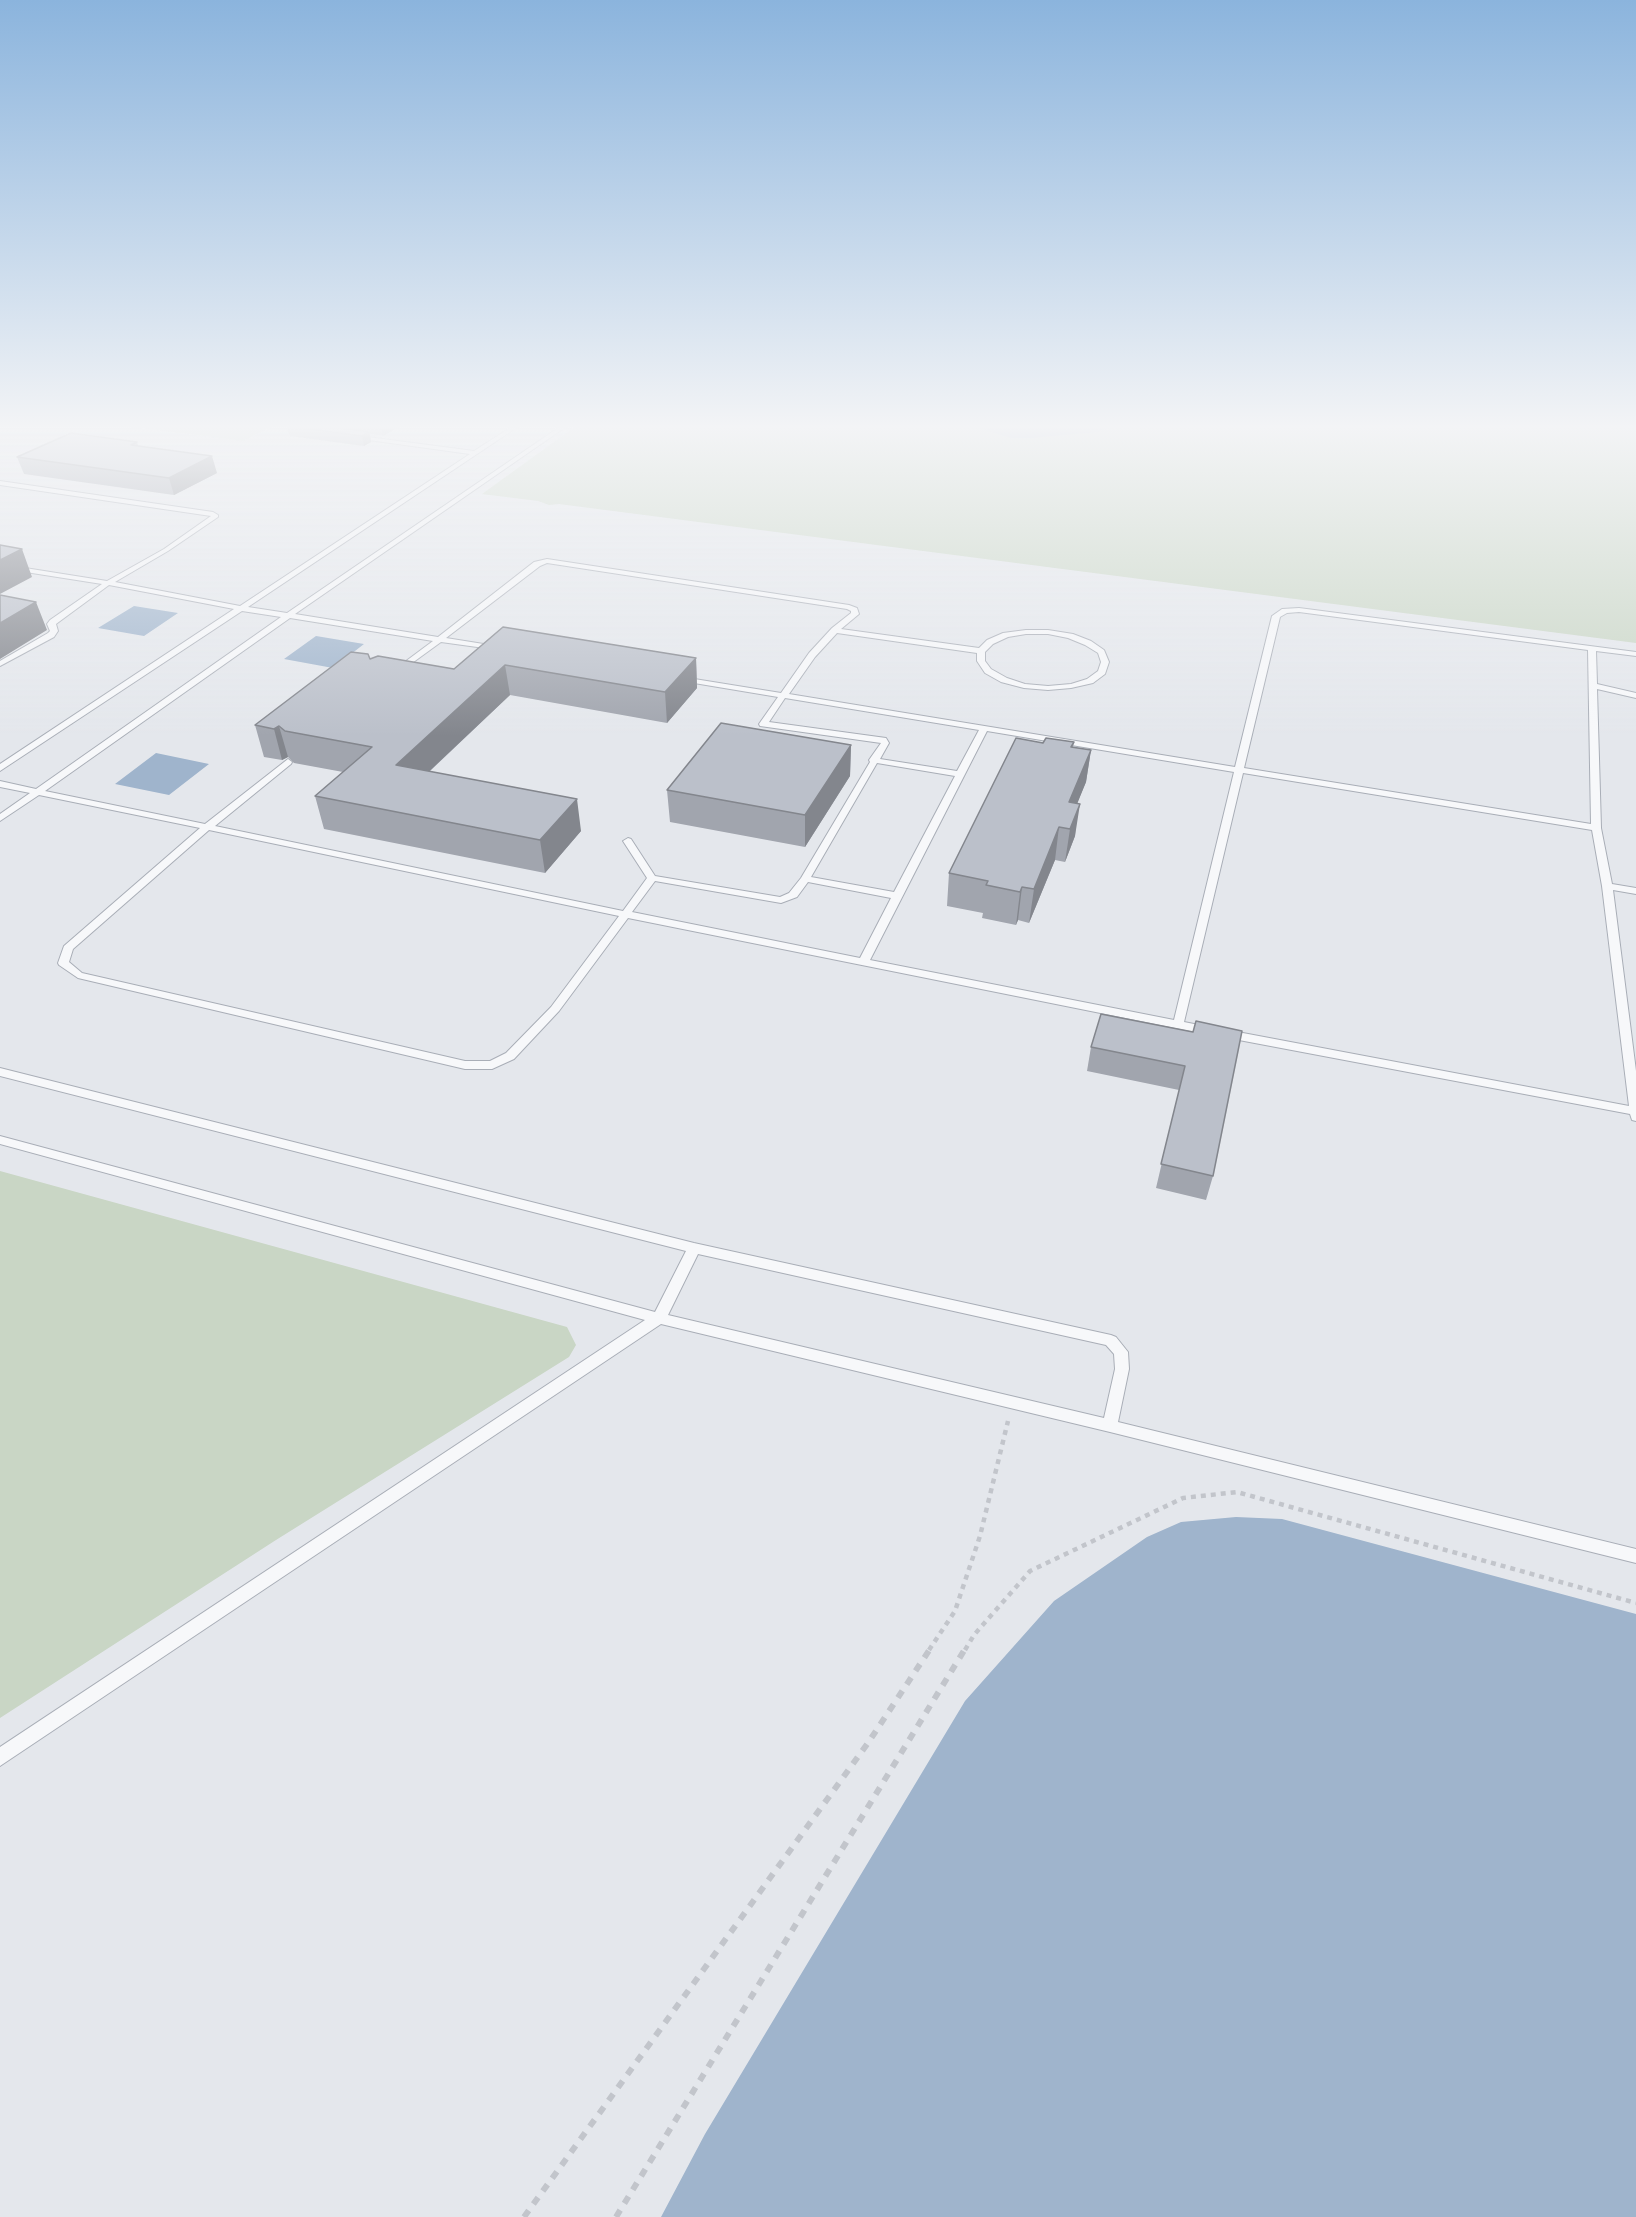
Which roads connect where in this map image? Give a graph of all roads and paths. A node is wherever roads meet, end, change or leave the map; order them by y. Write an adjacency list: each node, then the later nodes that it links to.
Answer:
1 (196, 529): 5 (lane)
2 (359, 529): 6 (lane)
3 (413, 529): 7 (lane)
4 (0, 566): 5 (lane)
5 (108, 583): 6 (lane); 14 (lane)
6 (239, 608): 7 (lane); 25 (lane)
7 (289, 615): 9 (lane); 29 (lane)
8 (835, 630): 9 (lane); 12 (lane); 18 (lane)
9 (439, 638): 11 (lane); 16 (lane)
10 (1592, 649): 13 (lane); 17 (lane); 26 (lane)
11 (510, 651)
12 (981, 651): 12 (lane)
13 (1636, 654)
14 (0, 664)
15 (671, 677): 18 (lane)
16 (389, 679)
17 (1593, 685): 19 (lane); 32 (lane)
18 (784, 695): 20 (lane); 22 (lane)
19 (1636, 696)
20 (762, 724): 21 (lane); 23 (lane)
21 (751, 727)
22 (984, 728): 26 (lane); 27 (lane)
23 (873, 760): 27 (lane); 35 (lane)
24 (288, 762): 31 (lane)
25 (0, 768)
26 (1240, 769): 32 (lane); 41 (lane)
27 (960, 774): 38 (lane)
28 (0, 784): 29 (lane)
29 (37, 792): 30 (lane); 31 (lane)
30 (0, 818)
31 (206, 828): 39 (lane); 39 (lane)
32 (1596, 828): 36 (lane)
33 (628, 841): 34 (lane)
34 (652, 878): 35 (lane); 39 (lane)
35 (805, 879): 38 (lane)
36 (1607, 886): 37 (lane); 42 (lane)
37 (1636, 891)
38 (898, 896): 40 (lane)
39 (624, 914): 40 (lane)
40 (863, 962): 41 (lane)
41 (1178, 1025): 44 (lane)
42 (1632, 1042): 44 (lane)
43 (0, 1072): 46 (lane)
44 (1636, 1114)
45 (0, 1140): 47 (lane)
46 (694, 1248): 47 (lane); 49 (lane)
47 (660, 1318): 48 (lane); 52 (lane)
48 (1012, 1402): 49 (lane); 53 (path)
49 (1110, 1426): 50 (lane)
50 (1636, 1556)
51 (1636, 1603): 54 (path)
52 (0, 1757)
53 (524, 2217)
54 (616, 2217)

